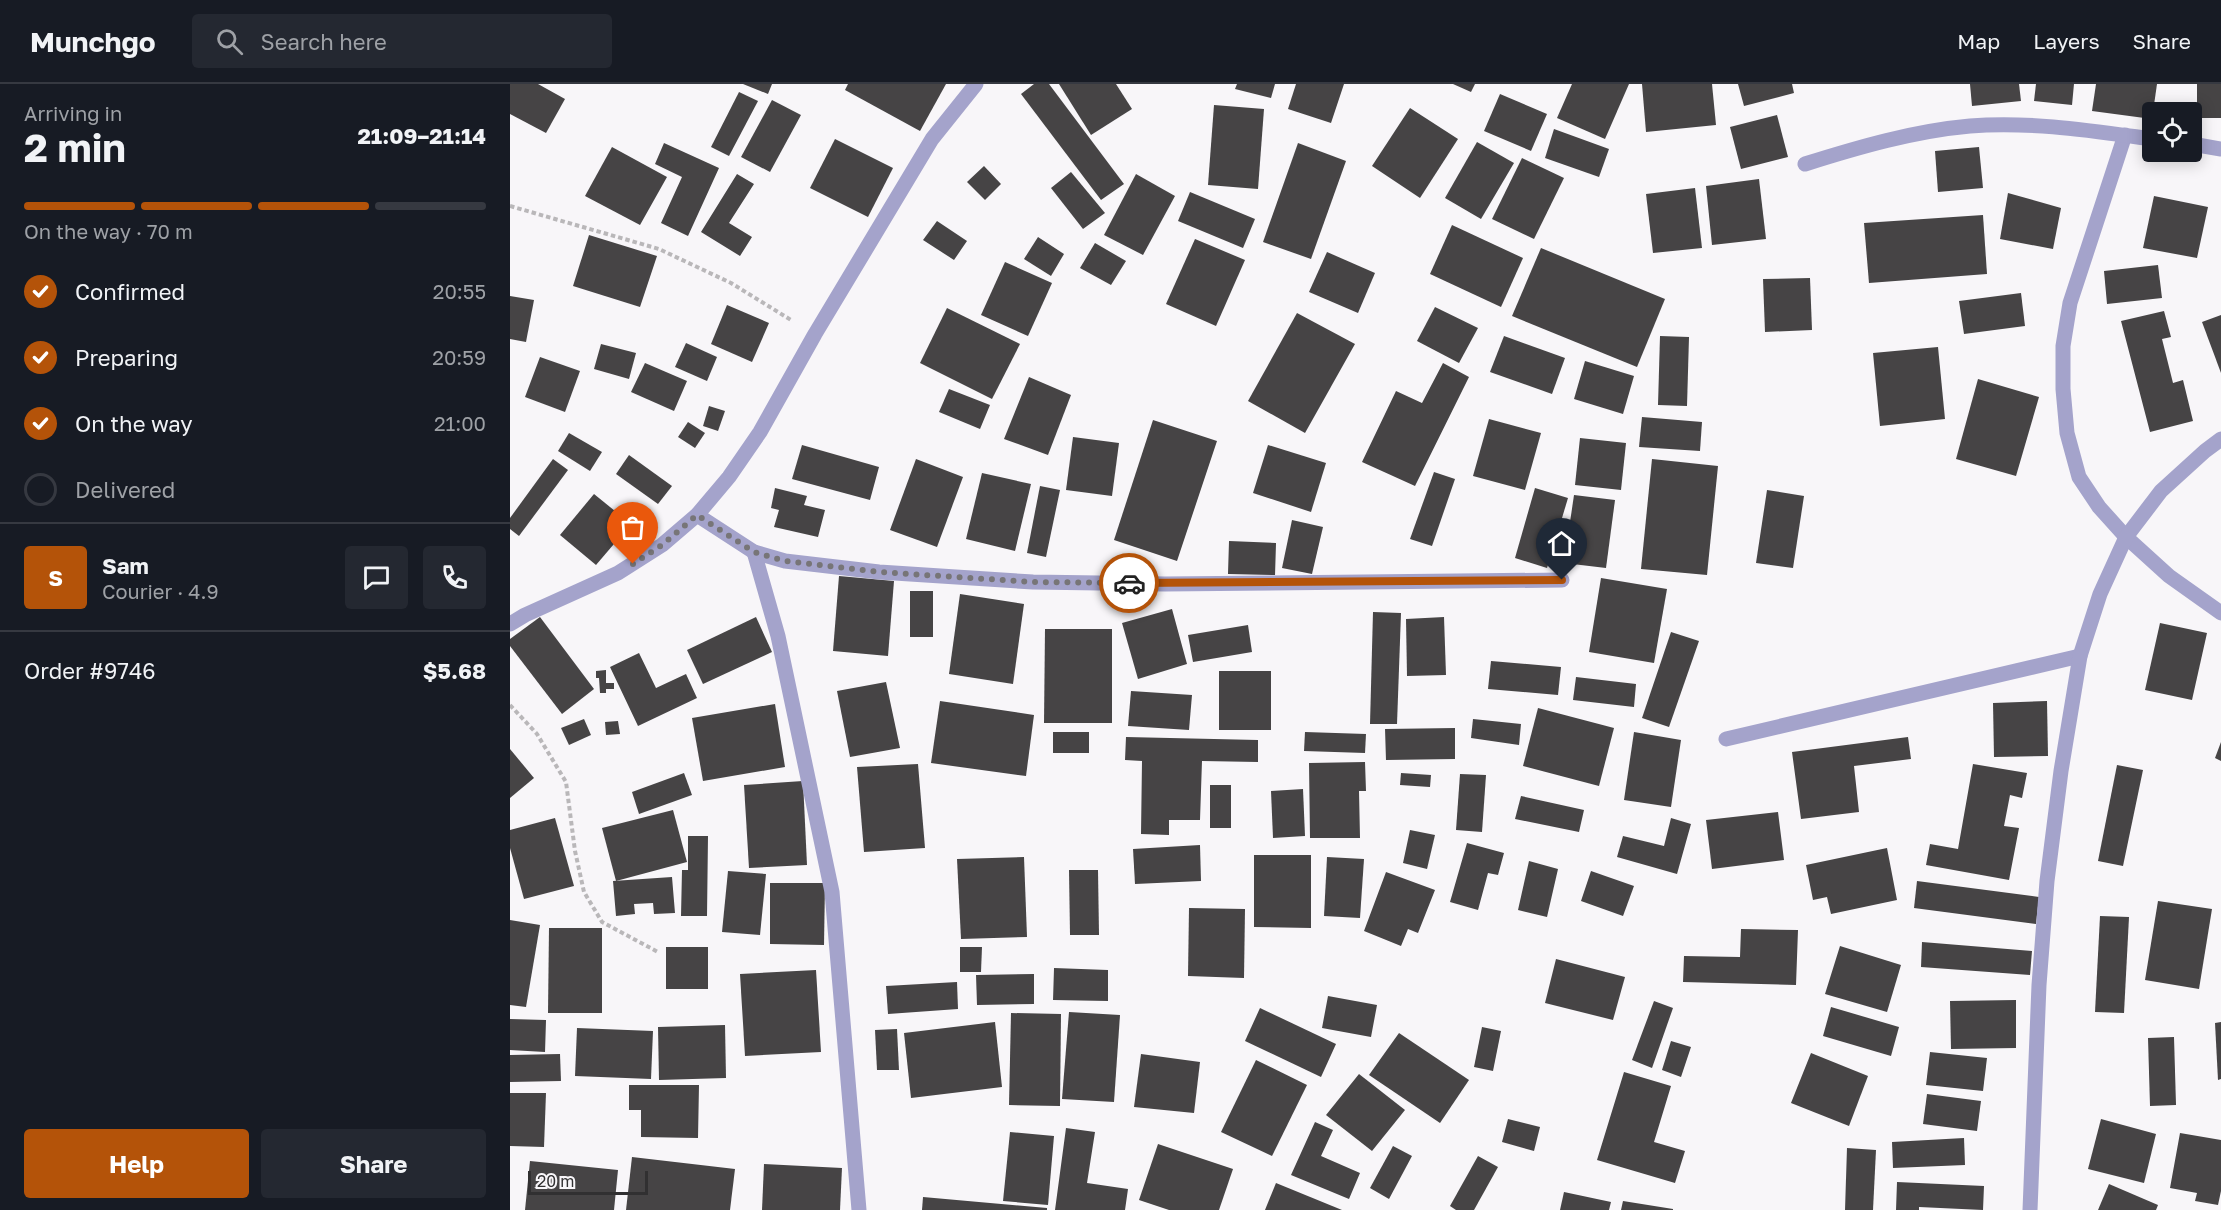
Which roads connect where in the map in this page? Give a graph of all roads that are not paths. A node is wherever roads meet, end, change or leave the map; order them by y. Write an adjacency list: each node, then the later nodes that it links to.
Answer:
1 (976, 84): 8 (street)
2 (2125, 135): 3 (street); 6 (street); 9 (street)
3 (2142, 138)
4 (2202, 145): 5 (street)
5 (2221, 148)
6 (1805, 164)
7 (2221, 438): 9 (street)
8 (697, 515): 10 (street); 13 (street)
9 (2126, 537): 12 (street); 14 (street)
10 (754, 552): 11 (street); 16 (street)
11 (1562, 580)
12 (2221, 613)
13 (510, 624)
14 (2080, 656): 15 (street); 17 (street)
15 (1726, 739)
16 (859, 1210)
17 (2030, 1210)

